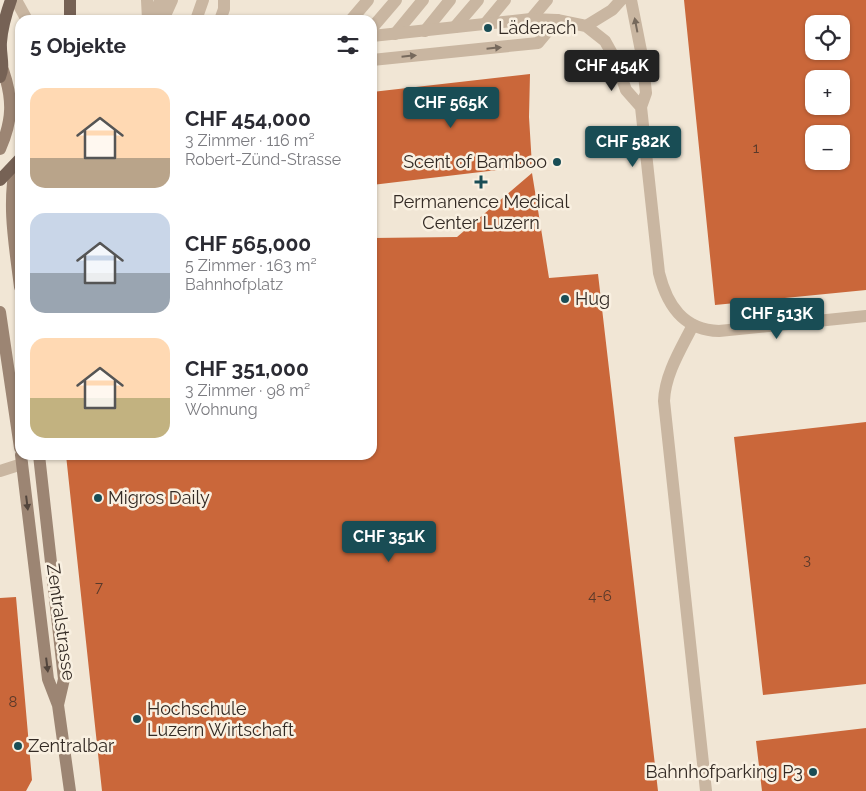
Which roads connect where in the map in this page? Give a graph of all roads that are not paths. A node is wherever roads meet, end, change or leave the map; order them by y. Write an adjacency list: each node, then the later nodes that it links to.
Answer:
1 (11, 0): 36 (main road)
2 (16, 0): 18 (street)
3 (70, 0): 19 (main road)
4 (147, 0): 20 (street)
5 (160, 0): 21 (street)
6 (172, 0): 22 (street)
7 (203, 0): 23 (street)
8 (224, 0): 24 (street)
9 (368, 0): 25 (street)
10 (396, 0): 28 (street)
11 (423, 0): 33 (street)
12 (450, 0): 32 (street)
13 (478, 0): 31 (street)
14 (505, 0): 29 (street)
15 (546, 0): 26 (street)
16 (621, 0): 30 (street)
17 (631, 0): 37 (street, one-way to 17)
18 (24, 15)
19 (70, 15)
20 (148, 15)
21 (156, 15)
22 (165, 15)
23 (198, 15)
24 (222, 15)
25 (356, 15)
26 (531, 19): 27 (street); 29 (street)
27 (557, 20): 30 (street); 35 (street, one-way to 27)
28 (377, 22)
29 (485, 24): 31 (street)
30 (586, 26): 37 (street)
31 (455, 28): 32 (street)
32 (425, 31): 33 (street)
33 (395, 34): 34 (street)
34 (377, 36)
35 (377, 59)
36 (2, 73): 38 (main road)
37 (640, 108): 45 (street)
38 (0, 149)
39 (15, 164): 41 (main road)
40 (15, 171): 42 (main road)
41 (0, 180)
42 (15, 239)
43 (0, 312): 46 (main road)
44 (866, 316): 45 (street)
45 (693, 325): 52 (street)
46 (15, 414)
47 (22, 460): 49 (street); 50 (main road, Zentralstrasse, one-way to 50)
48 (40, 460): 50 (main road, Zentralstrasse)
49 (0, 471)
50 (58, 705): 51 (main road, Zentralstrasse)
51 (70, 791)
52 (706, 791)

